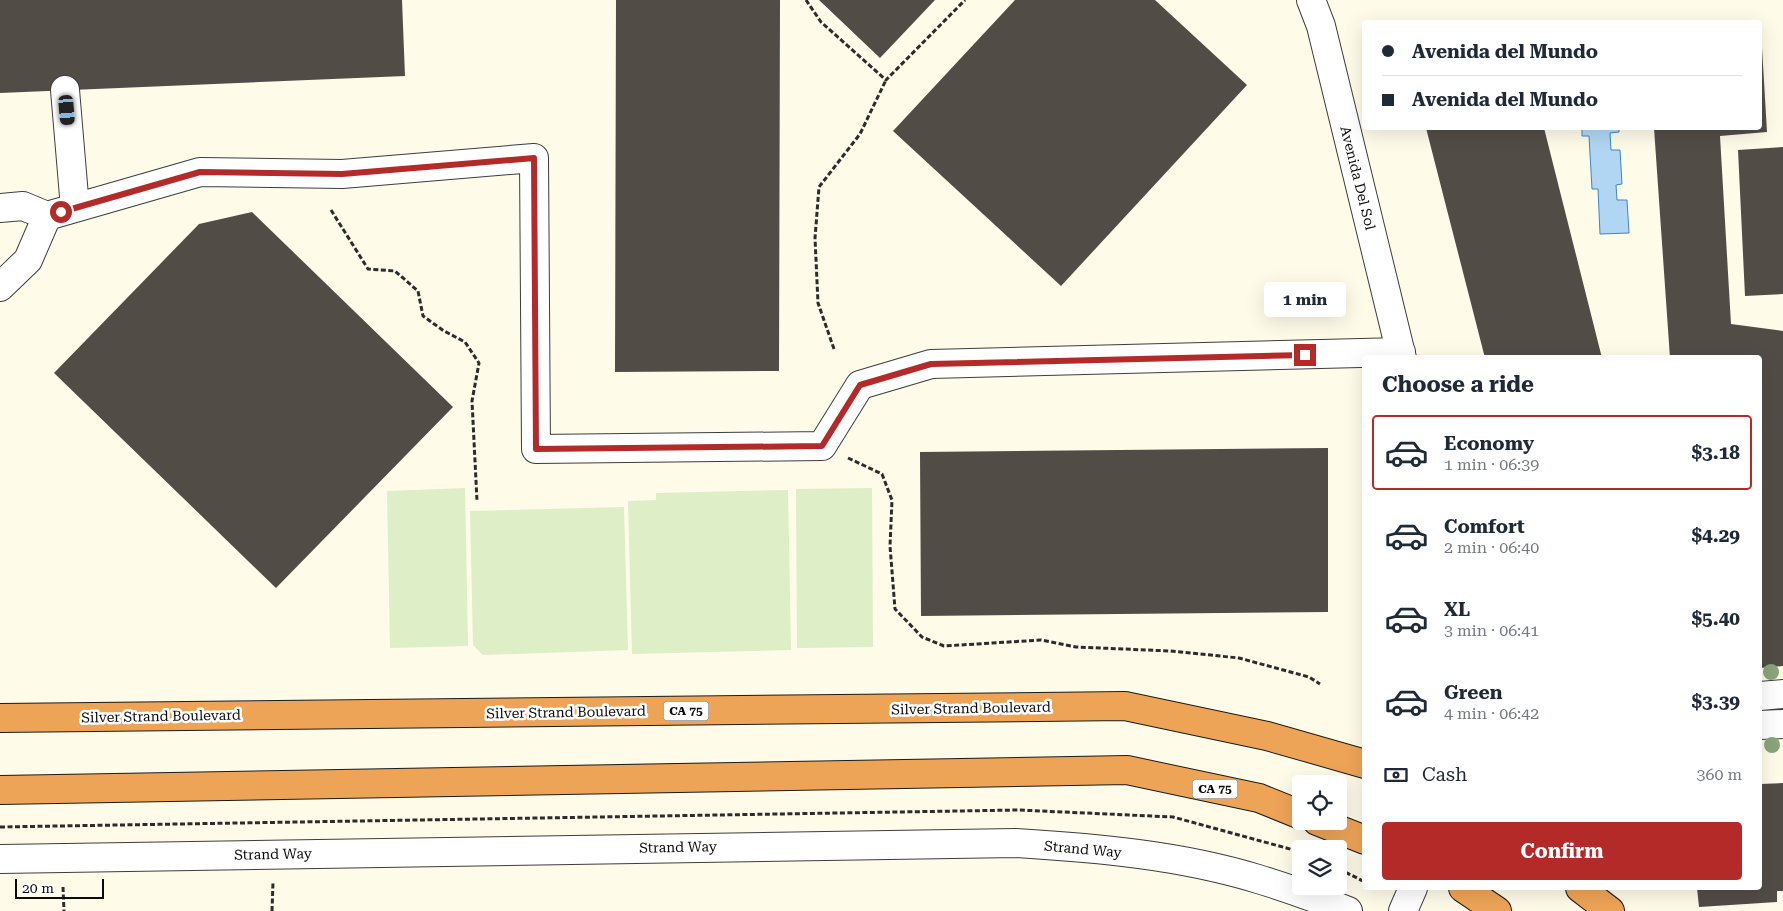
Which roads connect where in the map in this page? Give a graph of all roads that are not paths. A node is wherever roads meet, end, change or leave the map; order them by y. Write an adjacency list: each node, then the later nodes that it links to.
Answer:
1 (1310, 0): 7 (street, Avenida Del Sol)
2 (66, 90): 4 (street)
3 (0, 208): 5 (street)
4 (75, 208): 5 (street); 8 (street)
5 (48, 216): 6 (street)
6 (0, 287)
7 (1402, 355)
8 (1362, 356)
9 (1783, 694): 10 (street)
10 (1762, 696)
11 (0, 718): 14 (highway, Silver Strand Boulevard / CA 75)
12 (1783, 724): 13 (street)
13 (1762, 725)
14 (1362, 763)
15 (0, 790): 16 (highway, CA 75)
16 (1292, 811)
17 (1340, 830): 18 (highway)
18 (1362, 839)
19 (0, 858): 23 (street, Strand Way)
20 (1412, 890): 24 (street)
21 (1466, 890): 25 (highway)
22 (1583, 890): 26 (highway)
23 (1348, 911)
24 (1403, 911)
25 (1497, 911)
26 (1610, 911)

